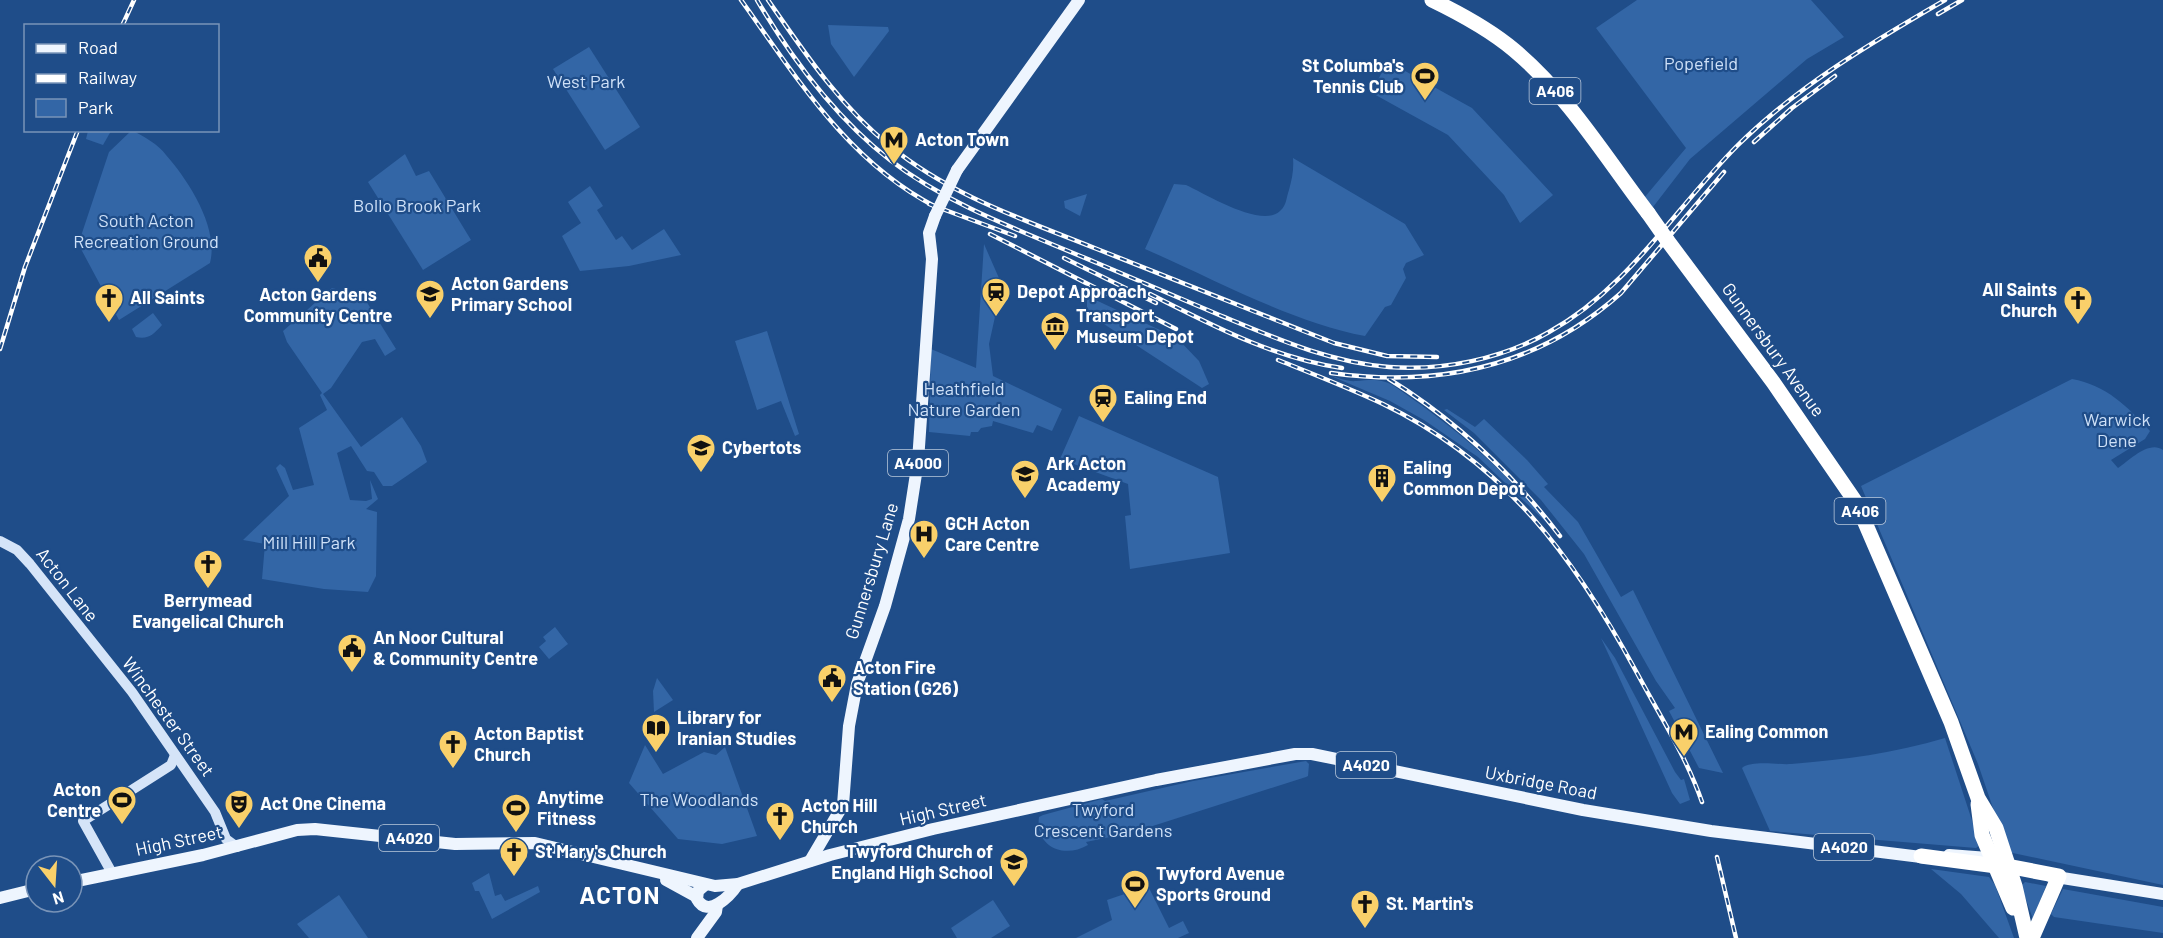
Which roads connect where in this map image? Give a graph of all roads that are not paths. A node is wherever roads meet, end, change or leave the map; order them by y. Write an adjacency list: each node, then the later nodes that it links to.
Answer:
1 (1079, 0): 8 (main road, Gunnersbury Lane / A4000, bridge)
2 (1432, 0): 14 (highway, Gunnersbury Avenue / A406, bridge)
3 (0, 541): 4 (main road, Acton Lane)
4 (102, 656): 5 (main road, Winchester Street)
5 (173, 760): 7 (main road, Winchester Street); 16 (main road)
6 (1159, 779): 11 (main road, High Street / A4020); 12 (main road, Uxbridge Road / A4020)
7 (221, 830): 9 (main road, Winchester Street); 10 (main road)
8 (828, 832): 11 (main road); 13 (main road, Gunnersbury Lane / A4000)
9 (237, 846): 10 (main road, High Street / A4020); 15 (main road, High Street / A4020)
10 (213, 852): 16 (main road, High Street / A4020)
11 (830, 855): 13 (main road, High Street / A4020)
12 (1921, 856): 14 (highway)
13 (810, 861): 19 (main road, High Street / A4020)
14 (2002, 866): 17 (highway); 27 (highway, A406)
15 (649, 870): 20 (main road, High Street / A4020); 24 (main road, High Street / A4020)
16 (112, 873): 18 (main road, High Street / A4020)
17 (2059, 876): 22 (main road); 27 (highway)
18 (84, 879)
19 (738, 884): 20 (main road, High Street / A4020); 25 (main road, High Street / A4020)
20 (710, 886): 24 (main road); 25 (main road)
21 (24, 892): 23 (main road)
22 (2163, 894)
23 (0, 898)
24 (699, 901): 25 (main road); 26 (main road)
25 (719, 903): 26 (main road, High Street)
26 (704, 925): 28 (main road, High Street)
27 (2027, 935)
28 (697, 938)

